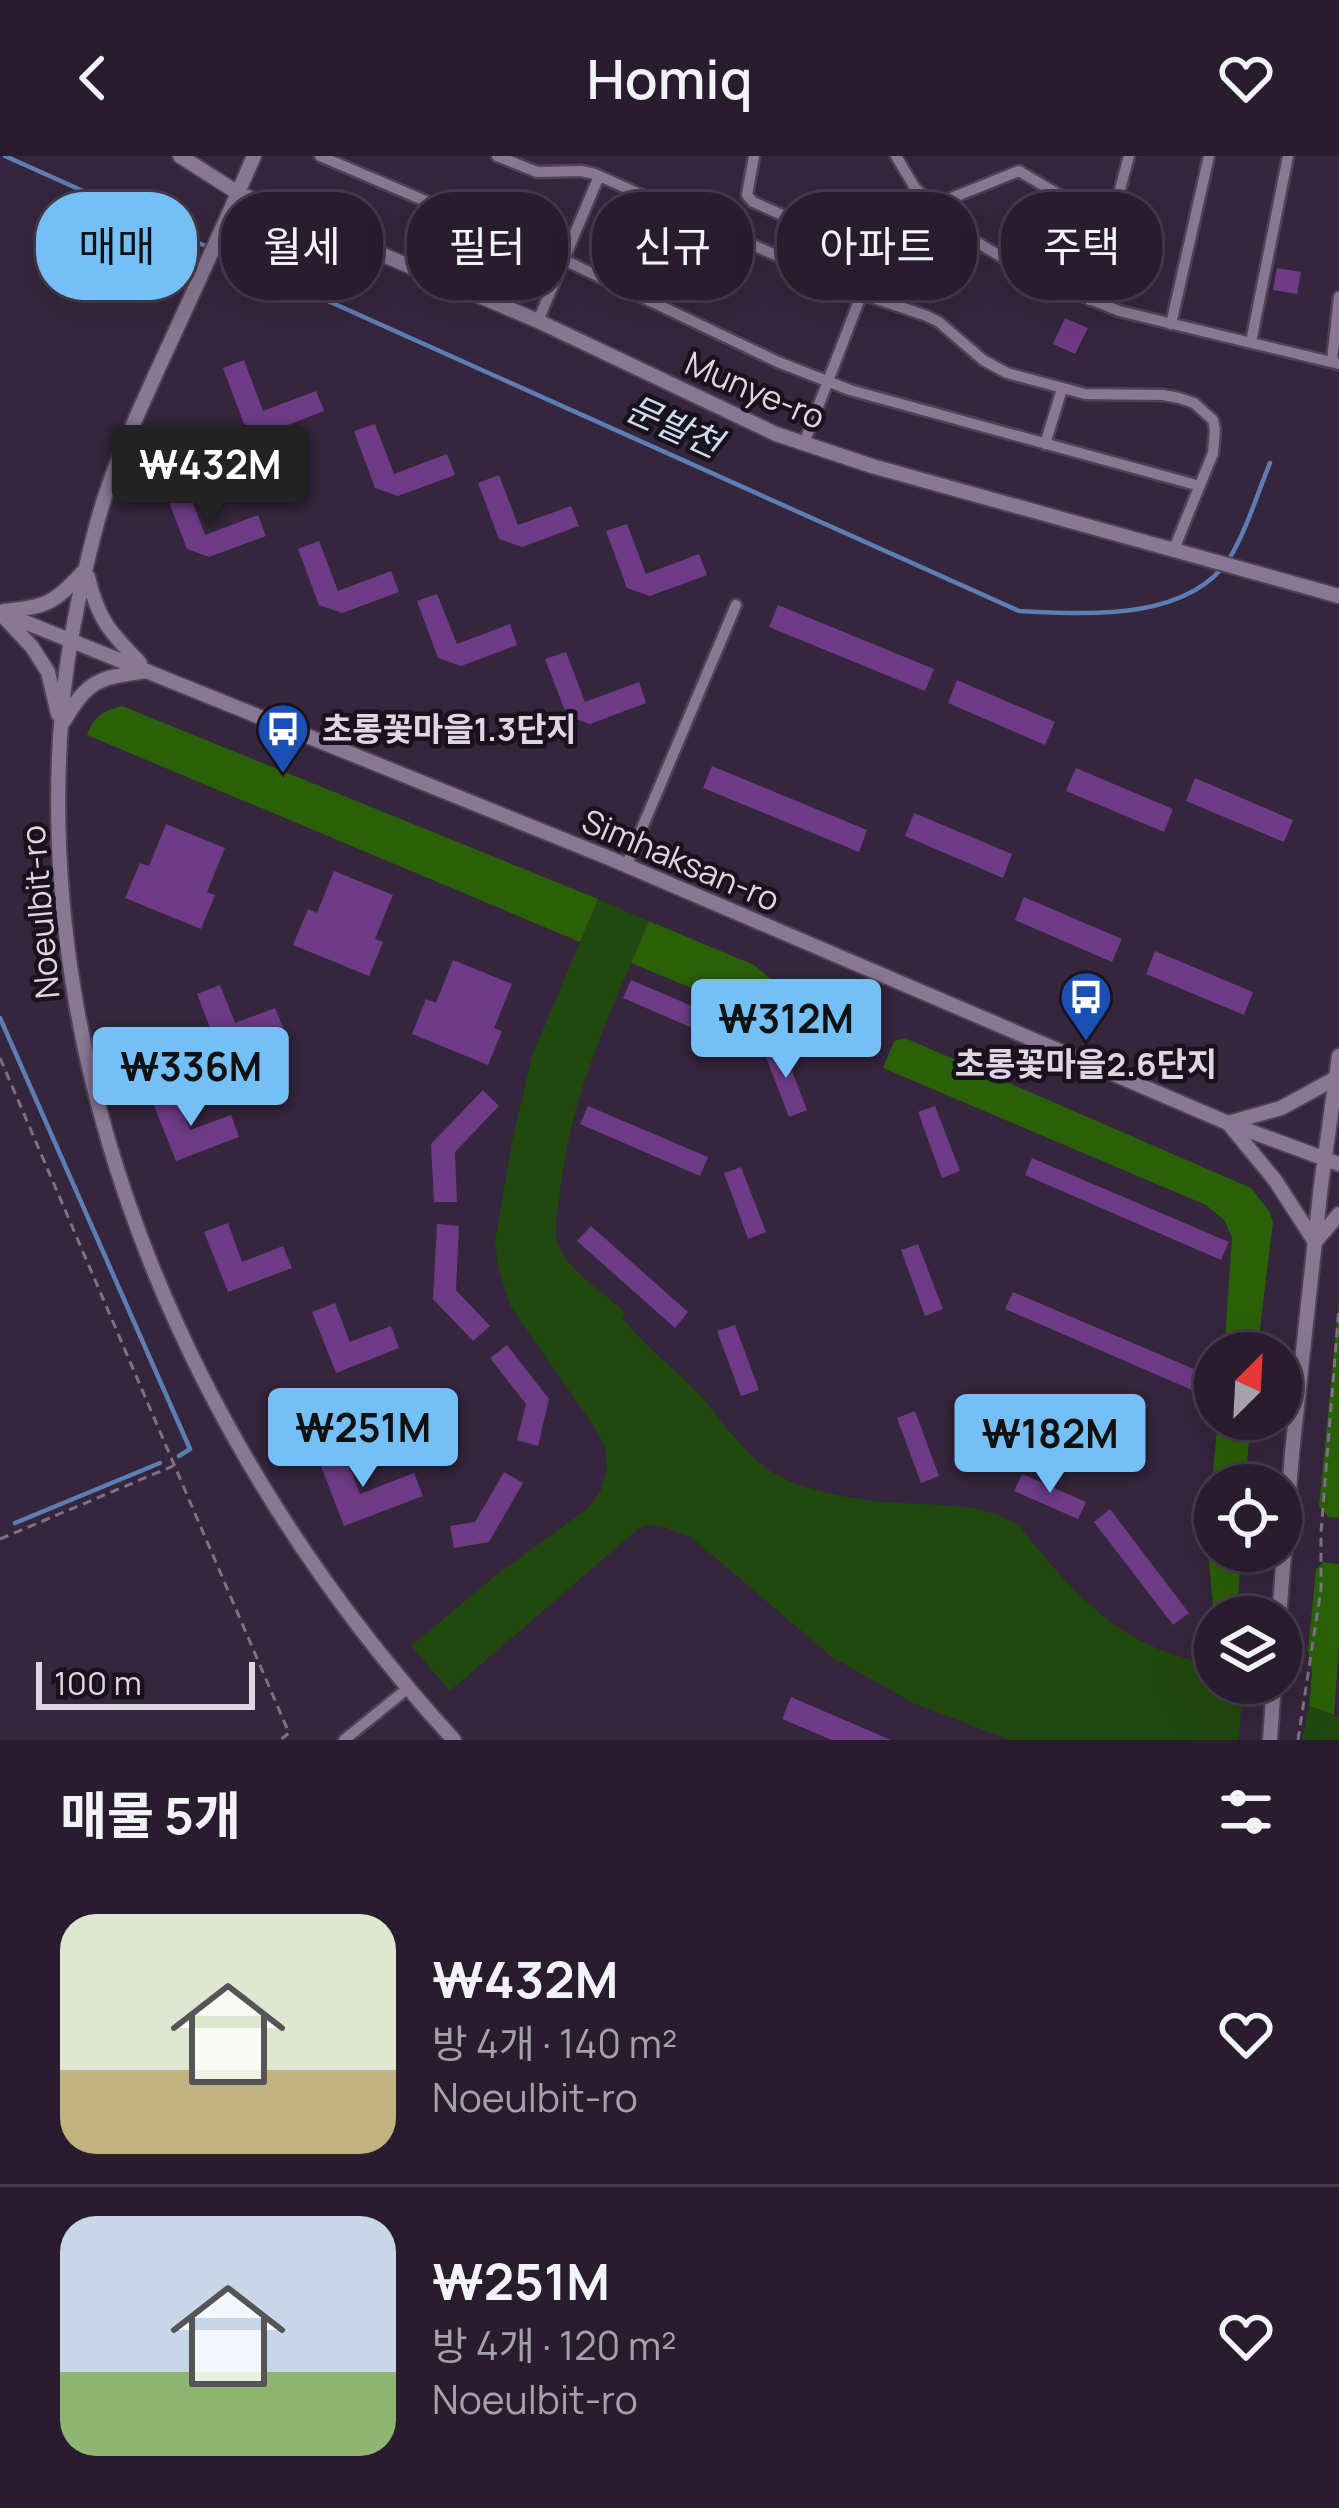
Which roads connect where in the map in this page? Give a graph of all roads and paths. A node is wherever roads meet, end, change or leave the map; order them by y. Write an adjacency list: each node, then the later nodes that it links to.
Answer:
1 (180, 156): 11 (street, Munye-ro)
2 (254, 156): 12 (street, Noeulbit-ro)
3 (320, 156): 17 (street)
4 (497, 156): 10 (street)
5 (754, 156): 18 (street)
6 (896, 156): 13 (street)
7 (1129, 156): 16 (street)
8 (1209, 156): 30 (street)
9 (1288, 156): 31 (street)
10 (599, 176): 20 (street); 22 (street)
11 (236, 192)
12 (238, 192)
13 (919, 192)
14 (966, 192): 15 (street)
15 (1054, 192)
16 (1119, 192)
17 (407, 193)
18 (777, 212)
19 (221, 232): 39 (street, Noeulbit-ro)
20 (568, 250)
21 (383, 254): 29 (street, Munye-ro)
22 (777, 255)
23 (568, 262): 33 (street)
24 (1339, 297): 32 (street)
25 (547, 300): 29 (street)
26 (859, 300): 33 (street)
27 (881, 300): 34 (street)
28 (1090, 300): 30 (street)
29 (538, 320): 35 (street, Munye-ro)
30 (1171, 324): 31 (street)
31 (1251, 342): 32 (street)
32 (1335, 363)
33 (829, 382): 35 (street); 36 (street)
34 (1061, 389): 36 (street); 37 (street)
35 (804, 443): 38 (street, Munye-ro)
36 (1045, 444): 37 (street)
37 (1199, 486): 38 (street)
38 (1174, 549): 40 (street, Munye-ro)
39 (86, 569): 42 (street); 43 (street, Noeulbit-ro); 44 (street)
40 (1339, 596)
41 (736, 605): 46 (street)
42 (0, 612): 43 (street, Simhaksan-ro); 45 (street)
43 (72, 640): 44 (street, Simhaksan-ro); 45 (street, Noeulbit-ro)
44 (148, 671): 45 (street); 46 (street, Simhaksan-ro)
45 (61, 725): 59 (street, Noeulbit-ro)
46 (626, 866): 51 (street, Simhaksan-ro)
47 (1339, 1056): 50 (street)
48 (0, 1058): 49 (path)
49 (2, 1067): 57 (path)
50 (1338, 1079): 51 (street); 52 (street)
51 (1228, 1123): 52 (street, Simhaksan-ro); 54 (street)
52 (1332, 1161): 54 (street)
53 (1339, 1214): 54 (street)
54 (1315, 1242): 56 (street)
55 (1339, 1307): 65 (path)
56 (1291, 1464)
57 (175, 1466): 58 (path); 61 (path)
58 (0, 1539)
59 (407, 1689): 62 (street); 63 (street, Noeulbit-ro)
60 (1273, 1704): 64 (street)
61 (280, 1740)
62 (344, 1740)
63 (454, 1740)
64 (1270, 1740)
65 (1298, 1740)

